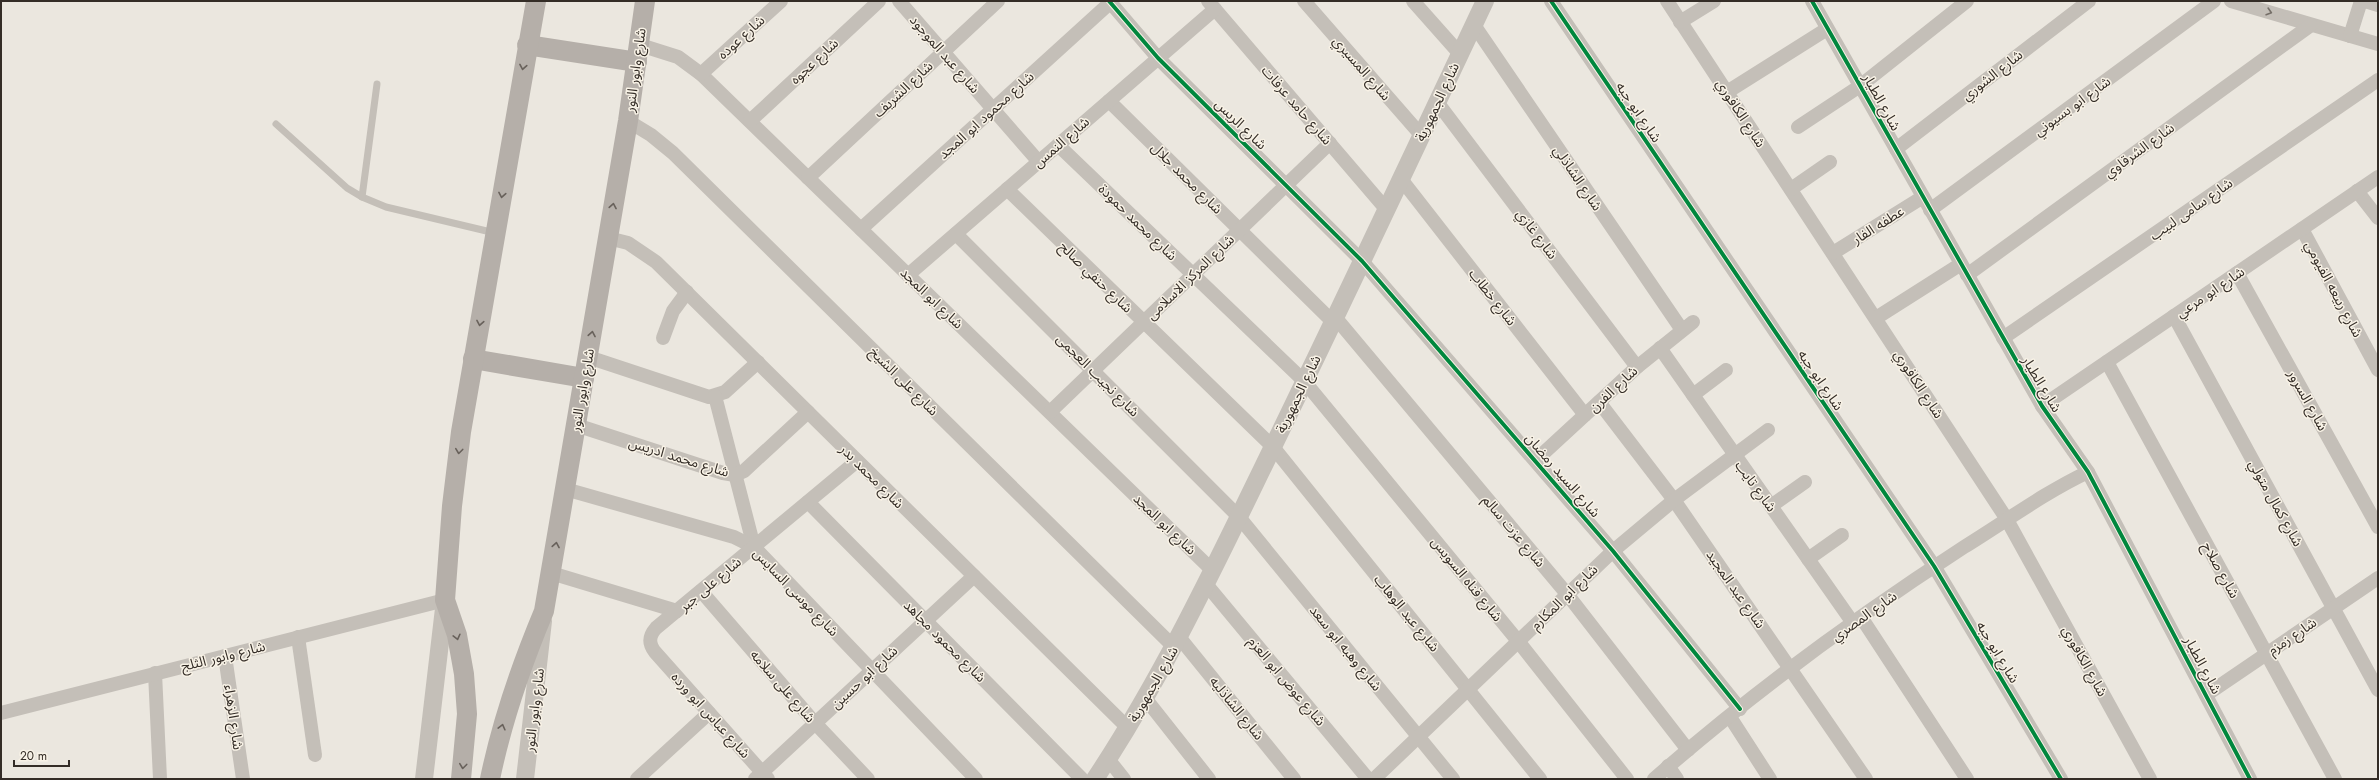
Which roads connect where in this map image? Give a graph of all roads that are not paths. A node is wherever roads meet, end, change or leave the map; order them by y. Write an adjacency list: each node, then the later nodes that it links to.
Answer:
1 (536, 1): 29 (main road)
2 (645, 1): 31 (main road, شارع وابور النور)
3 (781, 1): 34 (street, شارع عوده)
4 (879, 1): 43 (street, شارع عجوه)
5 (899, 1): 30 (street, شارع عبد الموجود)
6 (998, 1): 30 (street, شارع الشريف)
7 (1304, 1): 46 (street, شارع المسيري)
8 (1413, 1): 32 (street)
9 (1485, 1): 24 (street, شارع الجمهورية)
10 (1550, 1): 122 (street, شارع ابو جبه)
11 (1667, 1): 23 (street, شارع الكافوري)
12 (1714, 1): 23 (street)
13 (1812, 1): 26 (street, شارع الطيار)
14 (1967, 1): 37 (street)
15 (2089, 1): 49 (street, شارع الشوري)
16 (2214, 1): 62 (street, شارع ابو بسيوني)
17 (2231, 1): 25 (street, one-way to 25)
18 (2361, 1): 27 (street)
19 (2365, 1): 22 (street)
20 (1110, 2): 33 (street, شارع الريس); 41 (street, شارع محمود ابو المجد)
21 (1211, 5): 33 (street, شارع النمس); 47 (street, شارع حامد عرفات)
22 (2378, 5)
23 (1680, 22): 38 (street, شارع الكافوري)
24 (1474, 25): 32 (street, شارع الجمهورية); 81 (street, شارع الشاذلي)
25 (2311, 25): 27 (street); 72 (street, شارع الشرقاوي)
26 (1827, 29): 37 (street, شارع الطيار); 38 (street)
27 (2350, 36): 28 (street)
28 (2378, 44)
29 (527, 45): 31 (main road); 67 (main road, one-way to 67)
30 (943, 52): 41 (street, شارع عبد الموجود); 53 (street, شارع الشريف)
31 (639, 54): 34 (street, شارع ابو المجد); 42 (main road, شارع وابور النور)
32 (1460, 54): 40 (street, شارع الجمهورية)
33 (1158, 58): 39 (street, شارع النمس); 55 (street, شارع الريس)
34 (701, 74): 43 (street, شارع ابو المجد)
35 (2378, 80): 83 (street, شارع سامى لبيب)
36 (377, 84): 59 (lane)
37 (1860, 86): 45 (street); 49 (street, شارع الطيار)
38 (1727, 92): 57 (street, شارع الكافوري)
39 (1109, 101): 48 (street, شارع النمس); 66 (street, شارع محمد جلال)
40 (1437, 102): 46 (street, شارع الجمهورية); 89 (street, شارع غازي)
41 (993, 109): 50 (street, شارع عبد الموجود); 64 (street, شارع محمود ابو المجد)
42 (628, 121): 69 (main road, شارع وابور النور, one-way to 42); 137 (street, شارع على الشيخ)
43 (750, 121): 53 (street, شارع ابو المجد)
44 (276, 124): 59 (lane)
45 (1798, 127)
46 (1421, 135): 54 (street, شارع الجمهورية)
47 (1330, 143): 55 (street, شارع المركز الاسلامى); 61 (street, شارع حامد عرفات)
48 (1058, 145): 50 (street, شارع النمس); 75 (street, شارع محمد حمودة)
49 (1896, 149): 60 (street, شارع الطيار)
50 (1039, 162): 56 (street, شارع النمس)
51 (1830, 162): 57 (street)
52 (2378, 177): 58 (street, شارع ابو مرعي)
53 (808, 178): 64 (street, شارع ابو المجد)
54 (1401, 179): 61 (street, شارع الجمهورية); 101 (street, شارع خطاب)
55 (1287, 184): 66 (street, شارع المركز الاسلامى); 71 (street, شارع الريس)
56 (1007, 189): 68 (street, شارع النمس); 80 (street, شارع حنفي صالح)
57 (1790, 189): 70 (street, شارع الكافوري)
58 (2357, 191): 63 (street); 65 (street, شارع ابو مرعي)
59 (362, 197): 67 (lane)
60 (1923, 197): 62 (street, شارع الطيار); 70 (street, عطفه الفار)
61 (1386, 209): 71 (street, شارع الجمهورية)
62 (1930, 210): 72 (street, شارع الطيار)
63 (2378, 218)
64 (861, 229): 74 (street, شارع ابو المجد)
65 (2302, 229): 73 (street, شارع ابو مرعي); 92 (street, شارع ربيعه الفيومي)
66 (1239, 230): 75 (street, شارع المركز الاسلامى); 79 (street, شارع محمد جلال)
67 (495, 233): 86 (main road, one-way to 86)
68 (956, 234): 74 (street, شارع النمس); 90 (street, شارع نجيب العجمى)
69 (608, 238): 76 (street, شارع محمد بدر); 85 (main road, شارع وابور النور, one-way to 69)
70 (1833, 253): 78 (street, شارع الكافوري)
71 (1362, 261): 79 (street, شارع الجمهورية); 106 (street, شارع السيد رمضان)
72 (1964, 269): 78 (street, شارع الشرقاوي); 83 (street, شارع الطيار)
73 (2237, 273): 77 (street, شارع ابو مرعي); 117 (street, شارع السرور)
74 (908, 275): 100 (street, شارع ابو المجد)
75 (1193, 275): 80 (street, شارع المركز الاسلامى); 94 (street, شارع محمد حمودة)
76 (687, 292): 82 (street); 87 (street, شارع محمد بدر)
77 (2174, 316): 88 (street, شارع ابو مرعي); 130 (street, شارع كمال متولي)
78 (1876, 318): 116 (street, شارع الكافوري)
79 (1334, 320): 94 (street, شارع الجمهورية); 128 (street, شارع عزت سالم)
80 (1143, 322): 90 (street, شارع المركز الاسلامى); 104 (street, شارع حنفي صالح)
81 (1687, 326): 84 (street, شارع الفرن)
82 (663, 338)
83 (2003, 338): 98 (street, شارع الطيار)
84 (1660, 348): 89 (street, شارع الفرن); 96 (street, شارع تايب)
85 (588, 357): 93 (main road, شارع وابور النور); 95 (street)
86 (474, 359): 93 (main road); 129 (main road, one-way to 129)
87 (758, 362): 95 (street); 99 (street, شارع محمد بدر)
88 (2107, 362): 98 (street, شارع ابو مرعي); 139 (street, شارع صلاح)
89 (1637, 367): 97 (street, شارع الفرن)
90 (1093, 370): 100 (street, شارع المركز الاسلامى); 115 (street, شارع نجيب العجمى)
91 (1726, 370): 96 (street)
92 (2378, 370)
93 (584, 378): 102 (main road, شارع وابور النور)
94 (1304, 382): 104 (street, شارع الجمهورية); 136 (street, شارع قناه السويس)
95 (715, 396): 109 (street)
96 (1693, 396): 105 (street, شارع تايب)
97 (1600, 402): 101 (street, شارع الفرن); 112 (street, شارع عبد المجيد)
98 (2042, 406): 108 (street, شارع الطيار)
99 (808, 412): 107 (street, شارع محمد بدر); 109 (street, شارع محمد ادريس)
100 (1050, 412): 125 (street, شارع ابو المجد)
101 (1585, 415): 106 (street, شارع الفرن)
102 (576, 425): 109 (street, شارع محمد ادريس); 111 (main road, شارع وابور النور)
103 (1768, 430): 105 (street, شارع ابو المكارم)
104 (1273, 447): 115 (street, شارع الجمهورية); 144 (street, شارع عبد الوهاب)
105 (1734, 456): 112 (street, شارع ابو المكارم); 114 (street, شارع تايب)
106 (1536, 460): 120 (street, شارع السيد رمضان)
107 (857, 461): 113 (street, شارع على جبر); 124 (street, شارع محمد بدر)
108 (2088, 472): 116 (street, شارع المصري); 146 (street, شارع الطيار)
109 (735, 475): 119 (street)
110 (1805, 482): 114 (street)
111 (565, 489): 119 (street, شارع موسى السايس); 123 (main road, شارع وابور النور, one-way to 111)
112 (1674, 500): 120 (street, شارع ابو المكارم); 141 (street, شارع عبد المجيد)
113 (808, 502): 119 (street, شارع على جبر); 134 (street, شارع محمود مجاهد)
114 (1771, 506): 121 (street, شارع تايب)
115 (1239, 517): 125 (street, شارع الجمهورية); 153 (street, شارع وهبه ابو سعد)
116 (2006, 518): 122 (street, شارع المصري); 184 (street, شارع الكافوري)
117 (2378, 527)
118 (1842, 535): 121 (street)
119 (754, 547): 127 (street, شارع على جبر); 142 (street, شارع موسى السايس)
120 (1613, 551): 128 (street, شارع ابو المكارم); 150 (street, شارع السيد رمضان)
121 (1808, 559): 133 (street, شارع تايب)
122 (1934, 566): 133 (street, شارع المصري); 183 (street, شارع ابو جبه)
123 (551, 573): 131 (main road, شارع وابور النور); 132 (street)
124 (974, 576): 134 (street, شارع ابو حسين); 152 (street, شارع محمد بدر)
125 (1209, 577): 137 (street, شارع الجمهورية); 173 (street, شارع عوض ابو العزم)
126 (2378, 578): 130 (street, شارع زمزم)
127 (701, 591): 132 (street, شارع على جبر); 151 (street, شارع على سلامه)
128 (1567, 594): 136 (street, شارع ابو المكارم); 154 (street, شارع عزت سالم)
129 (445, 600): 135 (street, شارع وابور الثلج); 161 (street); 162 (main road, one-way to 162)
130 (2333, 608): 139 (street, شارع زمزم); 145 (street, شارع كمال متولي)
131 (544, 611): 163 (main road, one-way to 131); 164 (street, شارع وابور النور)
132 (677, 611): 138 (street, شارع على جبر)
133 (1857, 620): 141 (street, شارع المصري); 182 (street, شارع تايب)
134 (925, 621): 142 (street, شارع ابو حسين); 168 (street, شارع محمود مجاهد)
135 (298, 637): 140 (street, شارع وابور الثلج); 155 (street)
136 (1518, 641): 144 (street, شارع ابو المكارم); 177 (street, شارع قناه السويس)
137 (1177, 642): 147 (street, شارع الجمهورية); 172 (street, شارع الشاذليه)
138 (655, 652): 149 (street, شارع عباس ابو ورده)
139 (2266, 654): 146 (street, شارع زمزم); 186 (street, شارع صلاح)
140 (225, 656): 143 (street, شارع وابور الثلج); 160 (street, شارع الزهراء)
141 (1792, 668): 150 (street, شارع المصري); 181 (street, شارع عبد المجيد)
142 (872, 670): 151 (street, شارع ابو حسين); 167 (street, شارع موسى السايس)
143 (155, 674): 148 (street, شارع وابور الثلج); 159 (street)
144 (1468, 690): 153 (street, شارع ابو المكارم); 176 (street, شارع عبد الوهاب)
145 (2378, 690)
146 (2206, 695): 185 (street, شارع الطيار)
147 (1145, 698): 152 (street, شارع الجمهورية); 171 (street)
148 (1, 713)
149 (709, 713): 158 (street, شارع عباس ابو ورده); 165 (street)
150 (1735, 713): 154 (street, شارع المصري); 180 (street, شارع السيد رمضان)
151 (815, 723): 158 (street, شارع ابو حسين); 166 (street, شارع على سلامه)
152 (1128, 728): 156 (street, شارع الجمهورية)
153 (1419, 737): 174 (street, شارع ابو المكارم); 175 (street, شارع وهبه ابو سعد)
154 (1688, 750): 157 (street, شارع المصري)
155 (315, 755)
156 (1108, 759): 169 (street, شارع الجمهورية); 170 (street)
157 (1668, 766): 178 (street, شارع المصري); 179 (street)
158 (762, 777)
159 (160, 779)
160 (243, 779)
161 (424, 779)
162 (461, 779)
163 (490, 779)
164 (525, 779)
165 (638, 779)
166 (868, 779)
167 (976, 779)
168 (1082, 779)
169 (1095, 779)
170 (1124, 779)
171 (1209, 779)
172 (1294, 779)
173 (1368, 779)
174 (1374, 779)
175 (1453, 779)
176 (1540, 779)
177 (1627, 779)
178 (1654, 779)
179 (1676, 779)
180 (1770, 779)
181 (1866, 779)
182 (1968, 779)
183 (2061, 779)
184 (2150, 779)
185 (2250, 779)
186 (2335, 779)

